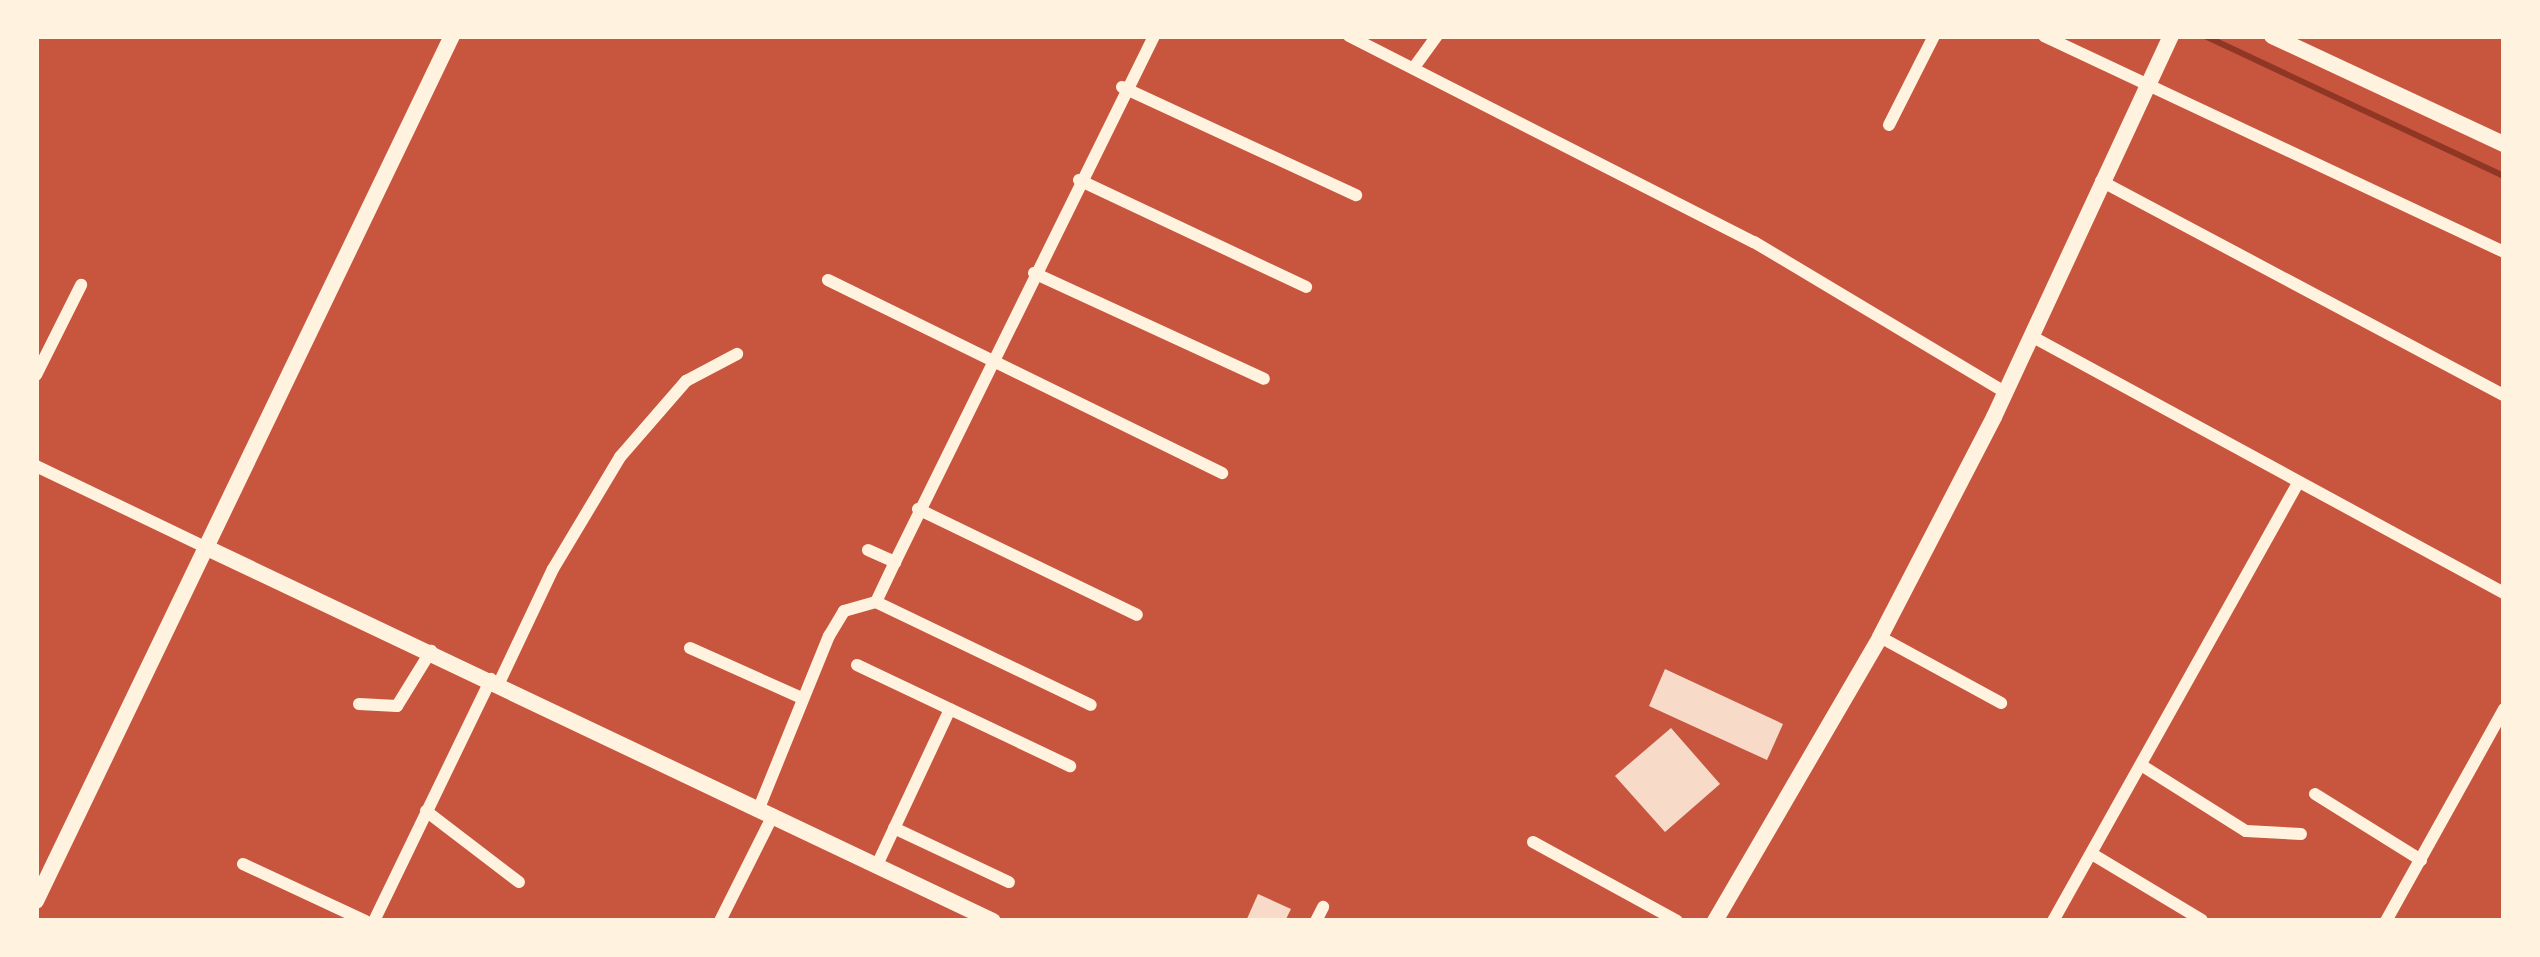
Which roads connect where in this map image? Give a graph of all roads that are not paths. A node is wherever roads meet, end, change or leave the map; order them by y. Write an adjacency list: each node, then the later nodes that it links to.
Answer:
1 (452, 36): 33 (street)
2 (1154, 36): 11 (street)
3 (1349, 36): 9 (street)
4 (1437, 36): 9 (street)
5 (1934, 36): 12 (street)
6 (2044, 36): 10 (street)
7 (2272, 36): 13 (street)
8 (2169, 40): 10 (street)
9 (1414, 66): 27 (street)
10 (2150, 84): 15 (street); 17 (street)
11 (1122, 88): 14 (street); 16 (street)
12 (1889, 125)
13 (2504, 144)
14 (1078, 179): 18 (street); 21 (street)
15 (2101, 181): 22 (street); 28 (street)
16 (1356, 195)
17 (2504, 252)
18 (1034, 273): 24 (street); 26 (street)
19 (828, 280): 24 (street)
20 (81, 285): 25 (street)
21 (1306, 287)
22 (2031, 336): 27 (street); 31 (street)
23 (737, 355): 43 (street)
24 (993, 363): 30 (street); 32 (street)
25 (36, 375)
26 (1264, 379)
27 (2005, 392): 39 (street)
28 (2504, 395)
29 (36, 466): 33 (street)
30 (1222, 473)
31 (2298, 483): 36 (street); 50 (street)
32 (918, 509): 35 (street); 38 (street)
33 (205, 547): 41 (street); 64 (street)
34 (868, 550): 35 (street)
35 (895, 562): 37 (street)
36 (2504, 592)
37 (876, 602): 44 (street); 47 (street)
38 (1137, 615)
39 (1880, 638): 45 (street); 73 (street)
40 (689, 648): 44 (street)
41 (431, 651): 43 (street); 46 (street)
42 (857, 665): 48 (street)
43 (495, 681): 53 (street); 54 (street)
44 (802, 698): 53 (street)
45 (2001, 703)
46 (359, 704)
47 (1091, 705)
48 (950, 710): 51 (street); 55 (street)
49 (2504, 710): 59 (street)
50 (2141, 765): 56 (street); 58 (street)
51 (1070, 766)
52 (2315, 794): 59 (street)
53 (766, 811): 61 (street); 69 (street)
54 (426, 812): 62 (street); 68 (street)
55 (894, 828): 61 (street); 63 (street)
56 (2301, 834)
57 (1533, 842): 72 (street)
58 (2092, 854): 66 (street); 74 (street)
59 (2421, 860): 75 (street)
60 (243, 864): 67 (street)
61 (877, 865): 70 (street)
62 (519, 881)
63 (1010, 882)
64 (36, 901)
65 (1324, 907): 71 (street)
66 (2202, 920)
67 (365, 921)
68 (374, 921)
69 (720, 921)
70 (993, 921)
71 (1316, 921)
72 (1677, 921)
73 (1715, 921)
74 (2054, 921)
75 (2386, 921)

